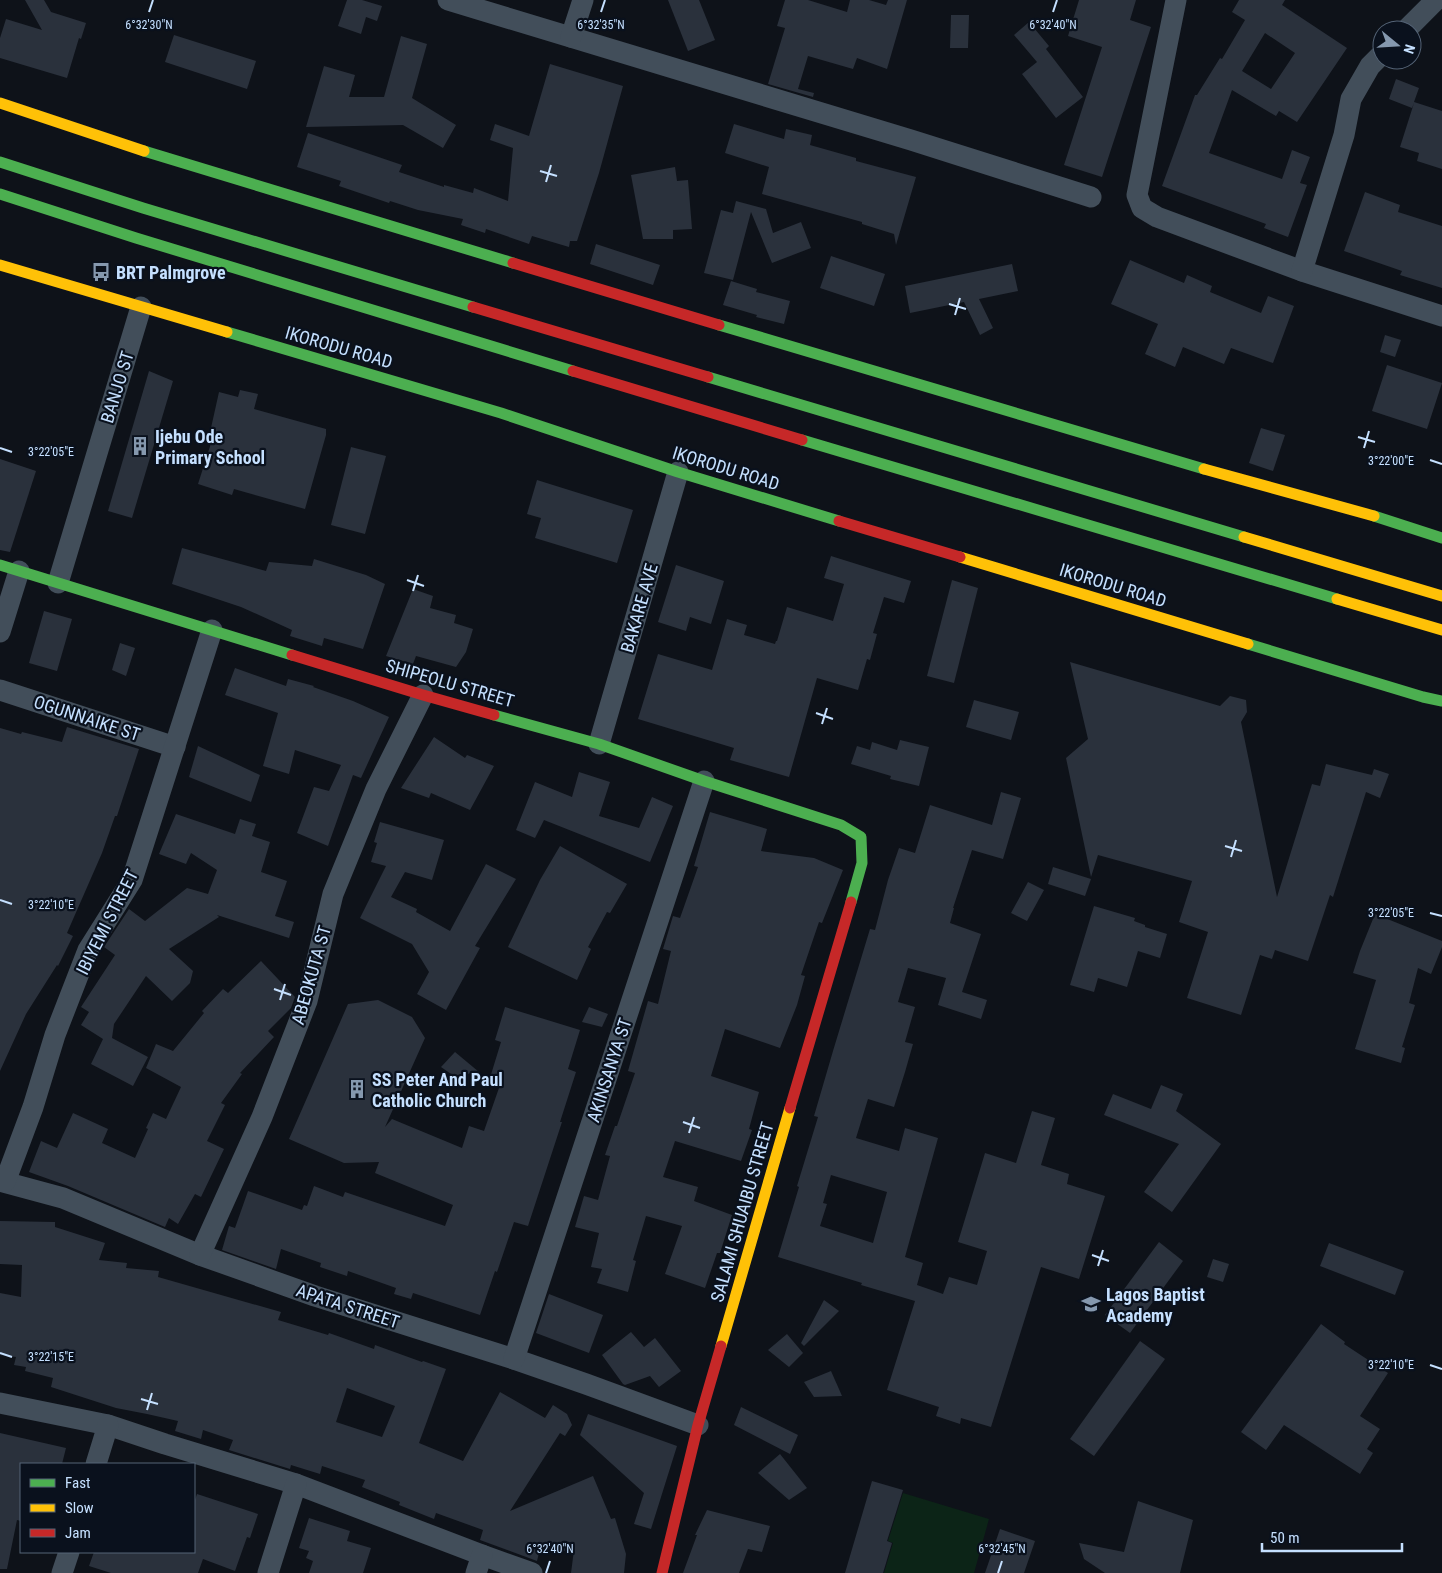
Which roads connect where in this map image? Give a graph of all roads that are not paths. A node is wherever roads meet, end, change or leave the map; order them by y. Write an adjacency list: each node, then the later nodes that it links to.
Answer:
1 (448, 0): 6 (street)
2 (583, 0): 6 (street)
3 (1176, 0): 13 (street)
4 (1436, 0): 5 (street)
5 (1416, 20)
6 (572, 37): 11 (street)
7 (1372, 64): 13 (street)
8 (0, 103): 17 (main road)
9 (0, 162): 20 (main road)
10 (0, 194): 22 (main road)
11 (1091, 197)
12 (0, 265): 14 (main road, IKORODU ROAD)
13 (1302, 271): 15 (street)
14 (141, 307): 16 (main road, IKORODU ROAD); 19 (street, BANJO ST)
15 (1442, 316)
16 (678, 472): 26 (main road, IKORODU ROAD); 27 (street, BAKARE AVE)
17 (1442, 538)
18 (10, 568): 19 (main road, SHIPEOLU STREET); 23 (street)
19 (58, 583): 21 (main road, SHIPEOLU STREET)
20 (1442, 596)
21 (212, 630): 25 (main road, SHIPEOLU STREET); 28 (street, IBIYEMI STREET)
22 (1442, 630)
23 (0, 632)
24 (0, 690): 28 (street, OGUNNAIKE ST)
25 (423, 695): 27 (main road, SHIPEOLU STREET); 32 (street, ABEOKUTA ST)
26 (1442, 701)
27 (599, 744): 29 (main road, SHIPEOLU STREET)
28 (175, 747): 31 (street, IBIYEMI STREET)
29 (704, 781): 30 (main road, SHIPEOLU STREET); 33 (street, AKINSANYA ST)
30 (862, 863): 36 (main road, SALAMI SHUAIBU STREET)
31 (2, 1182): 32 (street, APATA STREET)
32 (200, 1255): 33 (street, APATA STREET)
33 (514, 1359): 36 (street, APATA STREET)
34 (0, 1403): 35 (street)
35 (108, 1425): 37 (street); 38 (street)
36 (698, 1425): 44 (main road, SALAMI SHUAIBU STREET)
37 (96, 1463)
38 (296, 1484): 40 (street); 42 (street)
39 (69, 1553): 41 (street)
40 (479, 1564): 43 (street)
41 (62, 1573)
42 (268, 1573)
43 (532, 1573)
44 (662, 1573)

